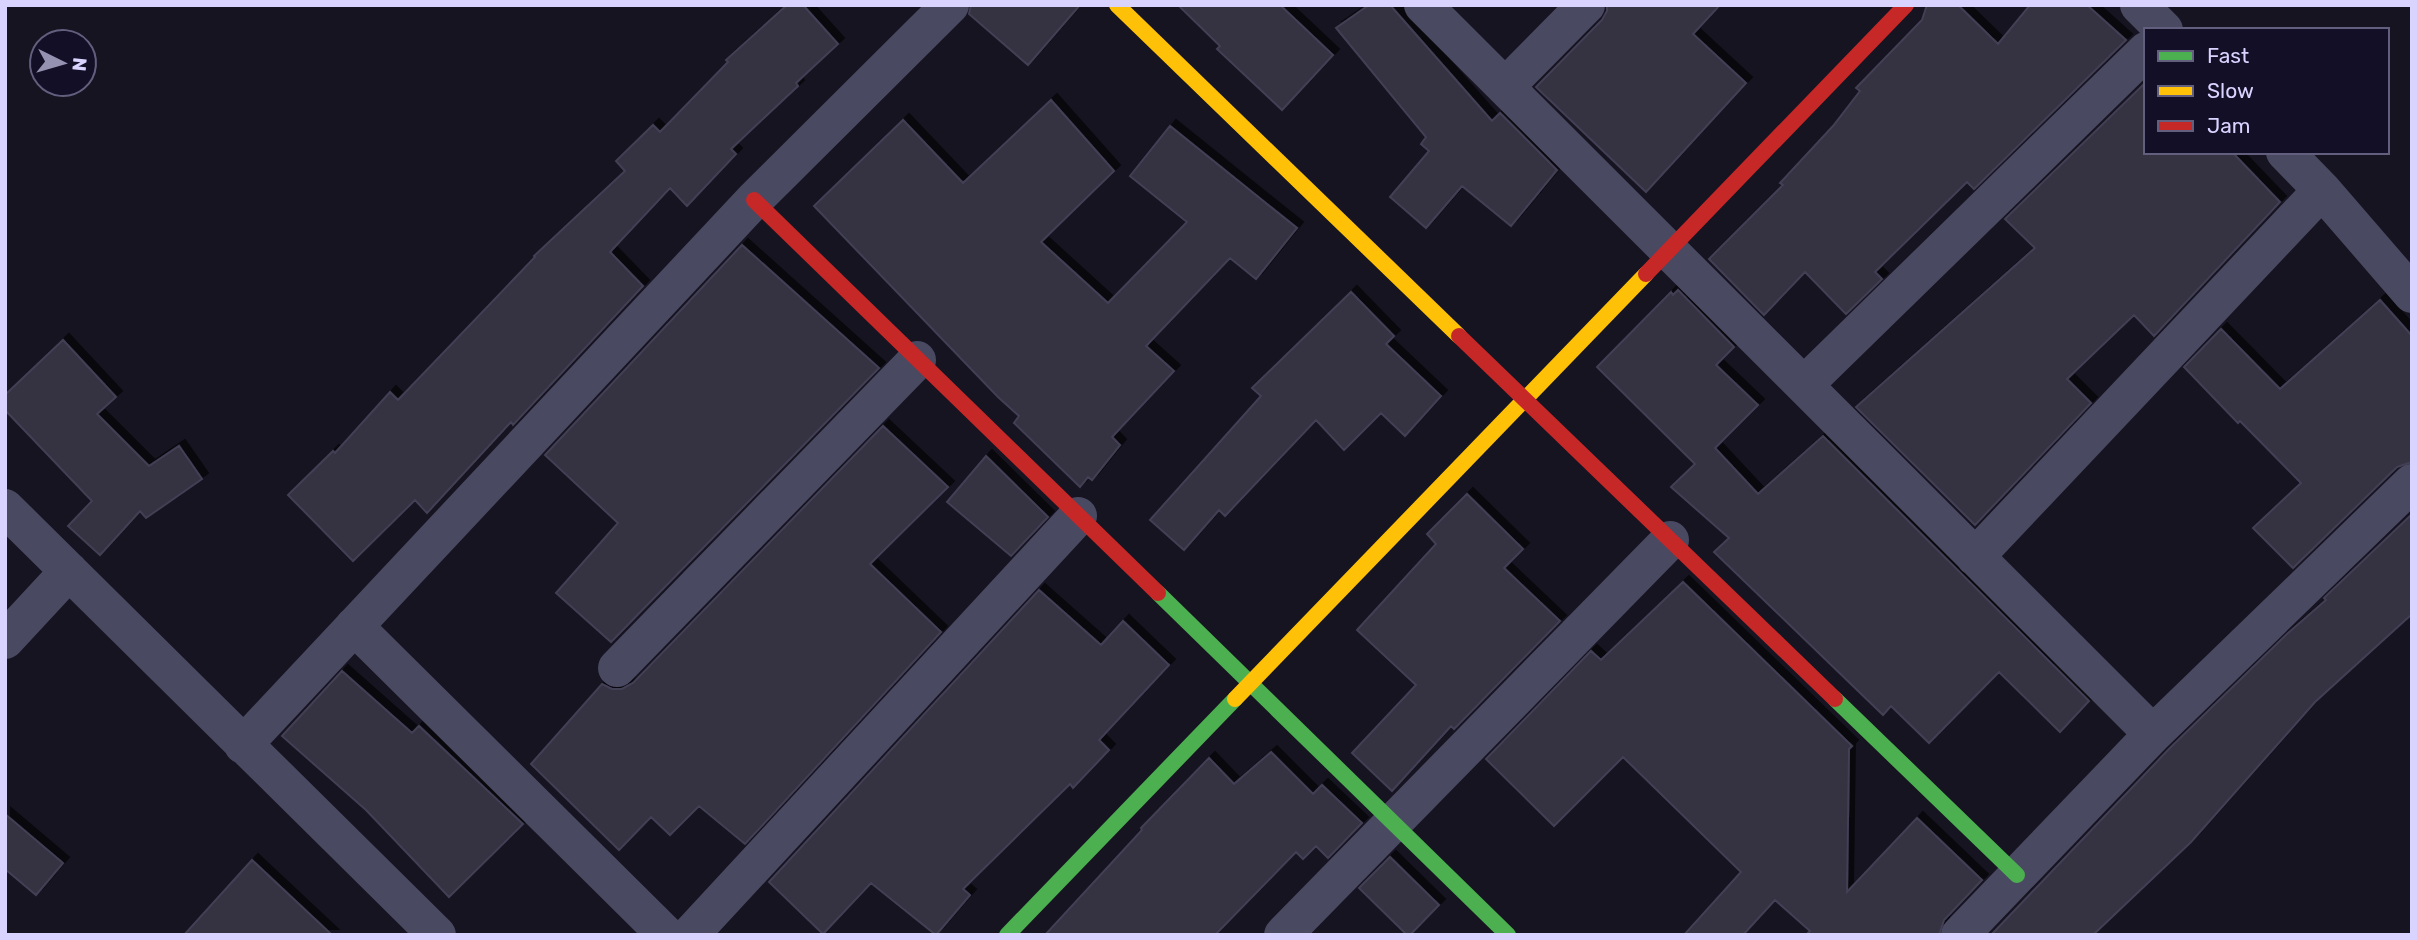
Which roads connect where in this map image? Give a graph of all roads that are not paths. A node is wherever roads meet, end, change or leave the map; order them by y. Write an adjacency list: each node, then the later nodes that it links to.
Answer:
1 (950, 5): 12 (street)
2 (1117, 5): 17 (street)
3 (1423, 5): 9 (street)
4 (1586, 5): 9 (street)
5 (1906, 5): 13 (street)
6 (2139, 5): 7 (street)
7 (2162, 28)
8 (2144, 53): 16 (street)
9 (1505, 87): 13 (street)
10 (2287, 154): 11 (street)
11 (2322, 190): 14 (street); 22 (street)
12 (754, 200): 15 (street); 24 (street)
13 (1669, 251): 16 (street); 17 (street)
14 (2412, 294)
15 (917, 360): 20 (street); 26 (street)
16 (1804, 385): 22 (street)
17 (1525, 400): 21 (street); 27 (street)
18 (2412, 483): 28 (street)
19 (5, 508): 23 (street)
20 (1078, 516): 27 (street); 34 (street)
21 (1670, 540): 30 (street); 31 (street)
22 (1975, 557): 28 (street)
23 (69, 571): 25 (street); 29 (street)
24 (354, 626): 29 (street); 33 (street)
25 (5, 640)
26 (617, 668)
27 (1250, 684): 30 (street); 35 (street)
28 (2153, 734): 31 (street)
29 (243, 745): 32 (street)
30 (1393, 823): 36 (street); 37 (street)
31 (2017, 875): 38 (street)
32 (436, 935)
33 (666, 935)
34 (690, 935)
35 (1007, 935)
36 (1283, 935)
37 (1508, 935)
38 (1960, 935)

